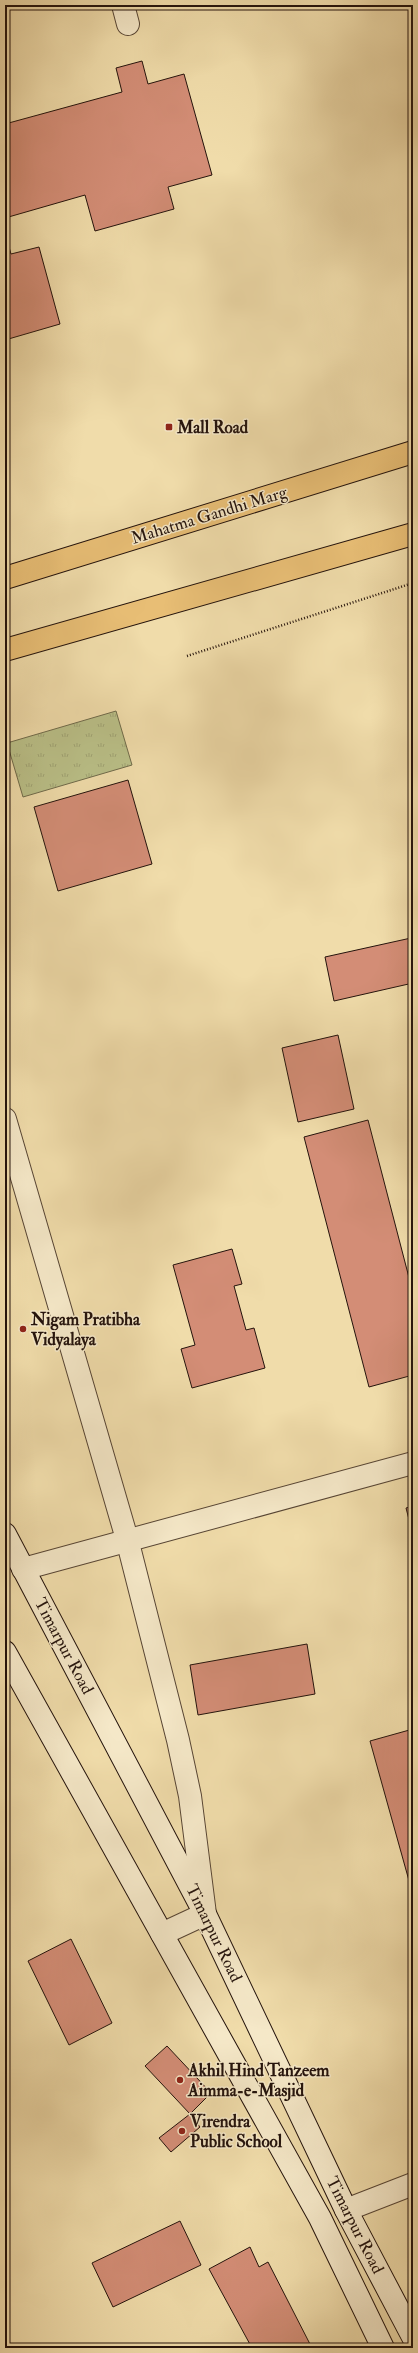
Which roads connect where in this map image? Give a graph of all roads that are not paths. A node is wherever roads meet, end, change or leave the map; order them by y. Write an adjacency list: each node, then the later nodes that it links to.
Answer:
1 (413, 452): 3 (main road, Mahatma Gandhi Marg)
2 (413, 534): 4 (main road)
3 (5, 578)
4 (5, 650)
5 (5, 1119): 8 (street)
6 (413, 1464): 8 (street)
7 (5, 1534): 9 (street, Timarpur Road)
8 (127, 1539): 9 (street); 11 (street)
9 (23, 1569): 11 (street, Timarpur Road)
10 (5, 1652): 12 (street, Timarpur Road)
11 (205, 1914): 12 (street); 14 (street, Timarpur Road)
12 (162, 1934): 15 (street, Timarpur Road)
13 (413, 2184): 14 (street)
14 (346, 2210): 15 (street); 16 (street, Timarpur Road)
15 (320, 2218): 17 (street, Timarpur Road)
16 (413, 2337)
17 (383, 2348)

